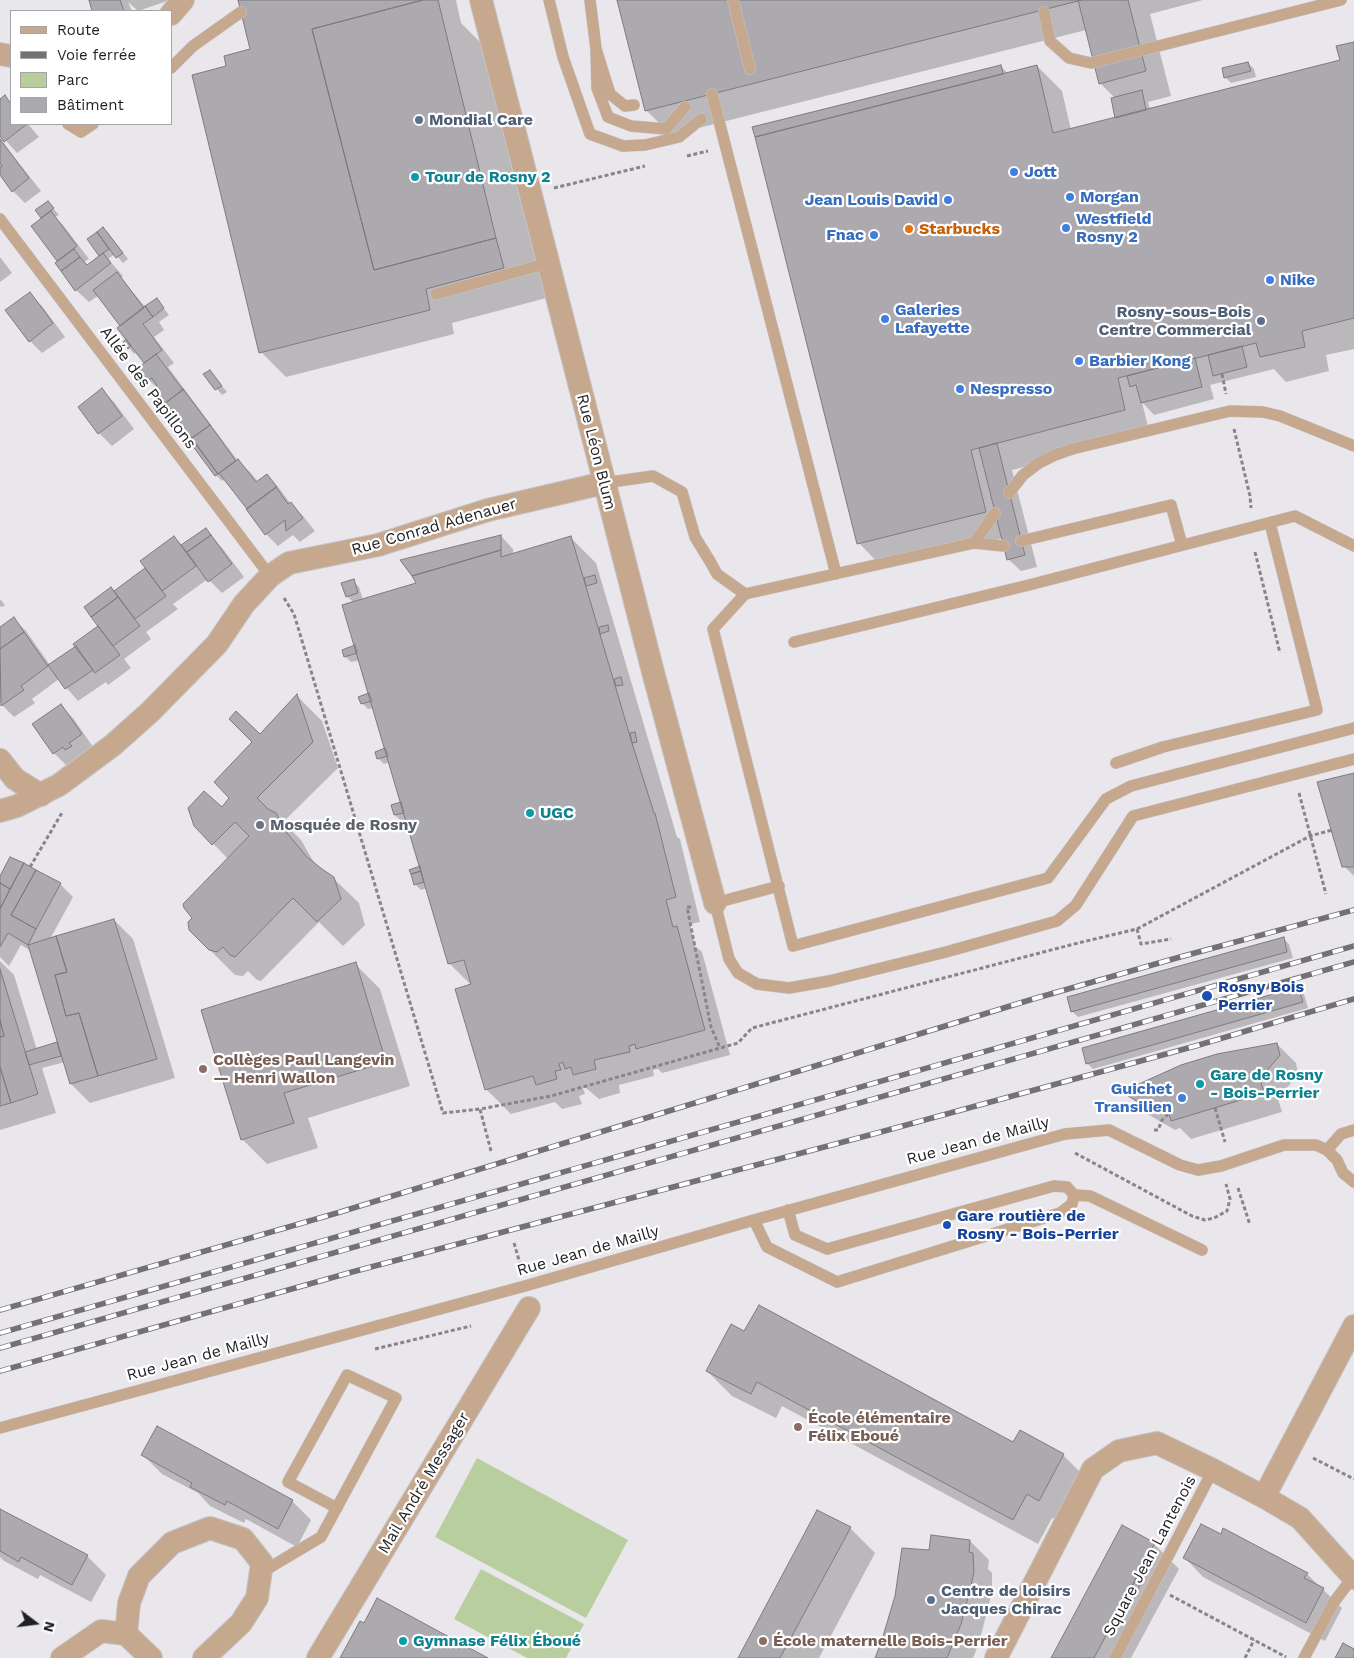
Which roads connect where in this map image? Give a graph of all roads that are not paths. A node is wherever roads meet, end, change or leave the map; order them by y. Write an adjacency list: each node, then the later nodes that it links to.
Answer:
1 (183, 0): 9 (street)
2 (481, 0): 18 (street, Rue Léon Blum)
3 (550, 0): 16 (lane)
4 (590, 0): 10 (lane)
5 (733, 0): 12 (lane)
6 (1341, 0): 8 (lane)
7 (241, 12): 11 (lane)
8 (1044, 12)
9 (172, 13)
10 (596, 49): 14 (lane); 15 (lane)
11 (172, 67)
12 (750, 69)
13 (712, 94): 30 (lane)
14 (634, 105)
15 (685, 107)
16 (700, 119)
17 (0, 219): 31 (lane, Allée des Papillons)
18 (548, 263): 19 (lane); 21 (street, Rue Léon Blum)
19 (436, 294)
20 (1354, 446): 22 (lane)
21 (604, 483): 31 (street, Rue Conrad Adenauer); 32 (lane); 41 (street, Rue Léon Blum)
22 (1009, 493)
23 (995, 513): 26 (lane)
24 (1270, 523): 27 (lane); 29 (lane); 37 (lane)
25 (1021, 541): 27 (lane)
26 (974, 543): 28 (lane); 30 (lane)
27 (1182, 545): 33 (lane)
28 (1004, 546)
29 (1354, 546)
30 (836, 574): 32 (lane)
31 (270, 576): 38 (street, Rue Conrad Adenauer)
32 (745, 594): 40 (lane)
33 (794, 642)
34 (1354, 728): 40 (lane)
35 (1354, 759): 41 (lane)
36 (0, 760): 38 (street)
37 (1116, 763)
38 (50, 790): 39 (street, Rue Conrad Adenauer)
39 (0, 811)
40 (779, 886): 41 (lane)
41 (715, 903)
42 (1354, 1130): 43 (lane)
43 (1327, 1150): 44 (lane); 46 (lane, Rue Jean de Mailly)
44 (1354, 1182)
45 (1074, 1195): 46 (lane); 47 (lane); 48 (lane)
46 (788, 1210): 47 (lane, Rue Jean de Mailly)
47 (754, 1220): 51 (lane, Rue Jean de Mailly)
48 (1202, 1250)
49 (529, 1308): 61 (street, Mail André Messager)
50 (1354, 1326): 53 (street)
51 (0, 1428)
52 (1213, 1470): 53 (street); 62 (street); 63 (lane, Square Jean Lantenois)
53 (1264, 1497): 56 (street)
54 (337, 1508): 54 (lane); 55 (lane)
55 (261, 1572): 57 (street); 60 (street)
56 (1353, 1578): 64 (lane)
57 (126, 1634): 58 (street); 59 (street)
58 (62, 1658)
59 (152, 1658)
60 (204, 1658)
61 (318, 1658)
62 (996, 1658)
63 (1115, 1658)
64 (1304, 1658)

